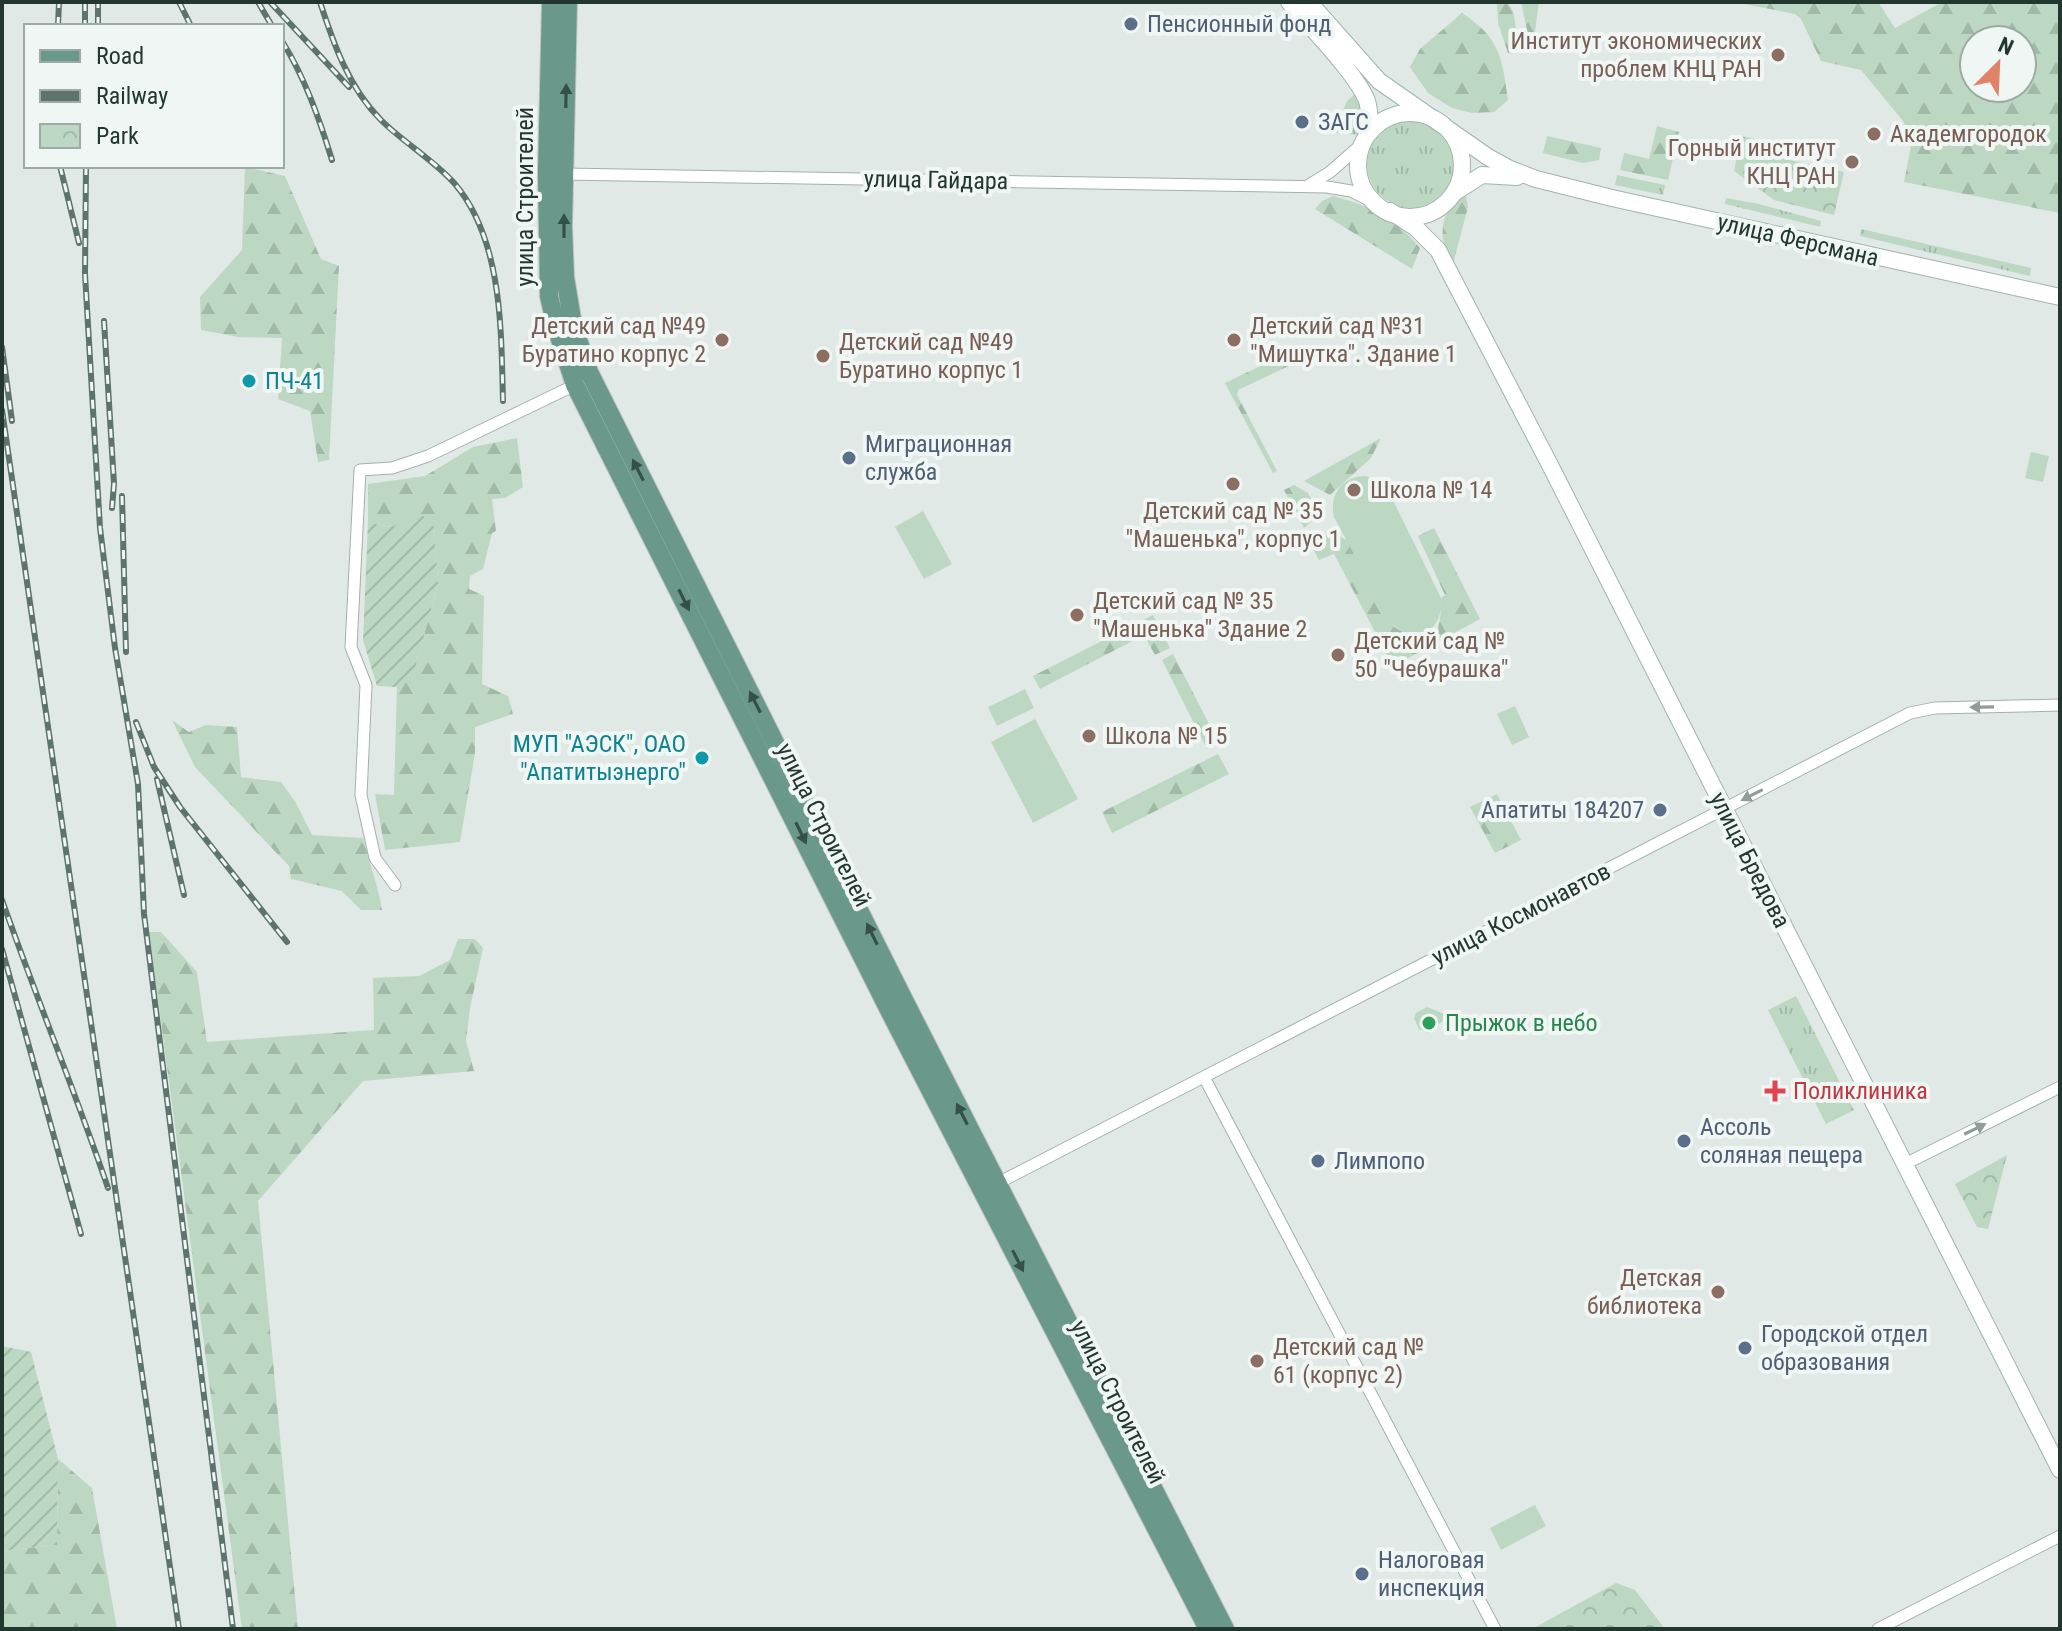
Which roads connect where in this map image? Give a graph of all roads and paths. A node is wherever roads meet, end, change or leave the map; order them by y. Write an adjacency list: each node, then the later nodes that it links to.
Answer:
1 (551, 2): 7 (main road, улица Строителей)
2 (568, 2): 7 (main road, улица Строителей, one-way to 2)
3 (1289, 2): 6 (street)
4 (1309, 2): 5 (street, улица Ферсмана)
5 (1439, 124): 6 (street); 8 (street, улица Ферсмана); 10 (street)
6 (1366, 138): 9 (street); 11 (street)
7 (556, 174): 9 (street, улица Гайдара); 14 (main road, улица Строителей); 15 (main road, улица Строителей, one-way to 7)
8 (1536, 179): 10 (street, улица Ферсмана); 13 (street, улица Ферсмана)
9 (1308, 186): 11 (street, улица Гайдара)
10 (1450, 198): 11 (street); 12 (street)
11 (1386, 209): 12 (street)
12 (1438, 250): 17 (street, улица Бредова)
13 (2060, 297)
14 (575, 385): 15 (main road, улица Строителей); 18 (street)
15 (669, 550): 22 (main road, улица Строителей)
16 (2060, 705): 17 (street, улица Космонавтов, one-way to 17)
17 (1724, 809): 19 (street, улица Космонавтов); 21 (street, улица Бредова)
18 (395, 885)
19 (1204, 1077): 22 (street, улица Космонавтов); 28 (street)
20 (2060, 1087): 21 (street, one-way to 20)
21 (1905, 1164): 24 (street, улица Бредова)
22 (990, 1187): 23 (main road, улица Строителей)
23 (1095, 1393): 26 (main road, улица Строителей); 27 (main road, улица Строителей)
24 (2060, 1470)
25 (2060, 1536): 29 (street)
26 (1208, 1629)
27 (1225, 1629)
28 (1495, 1629)
29 (1878, 1629)

